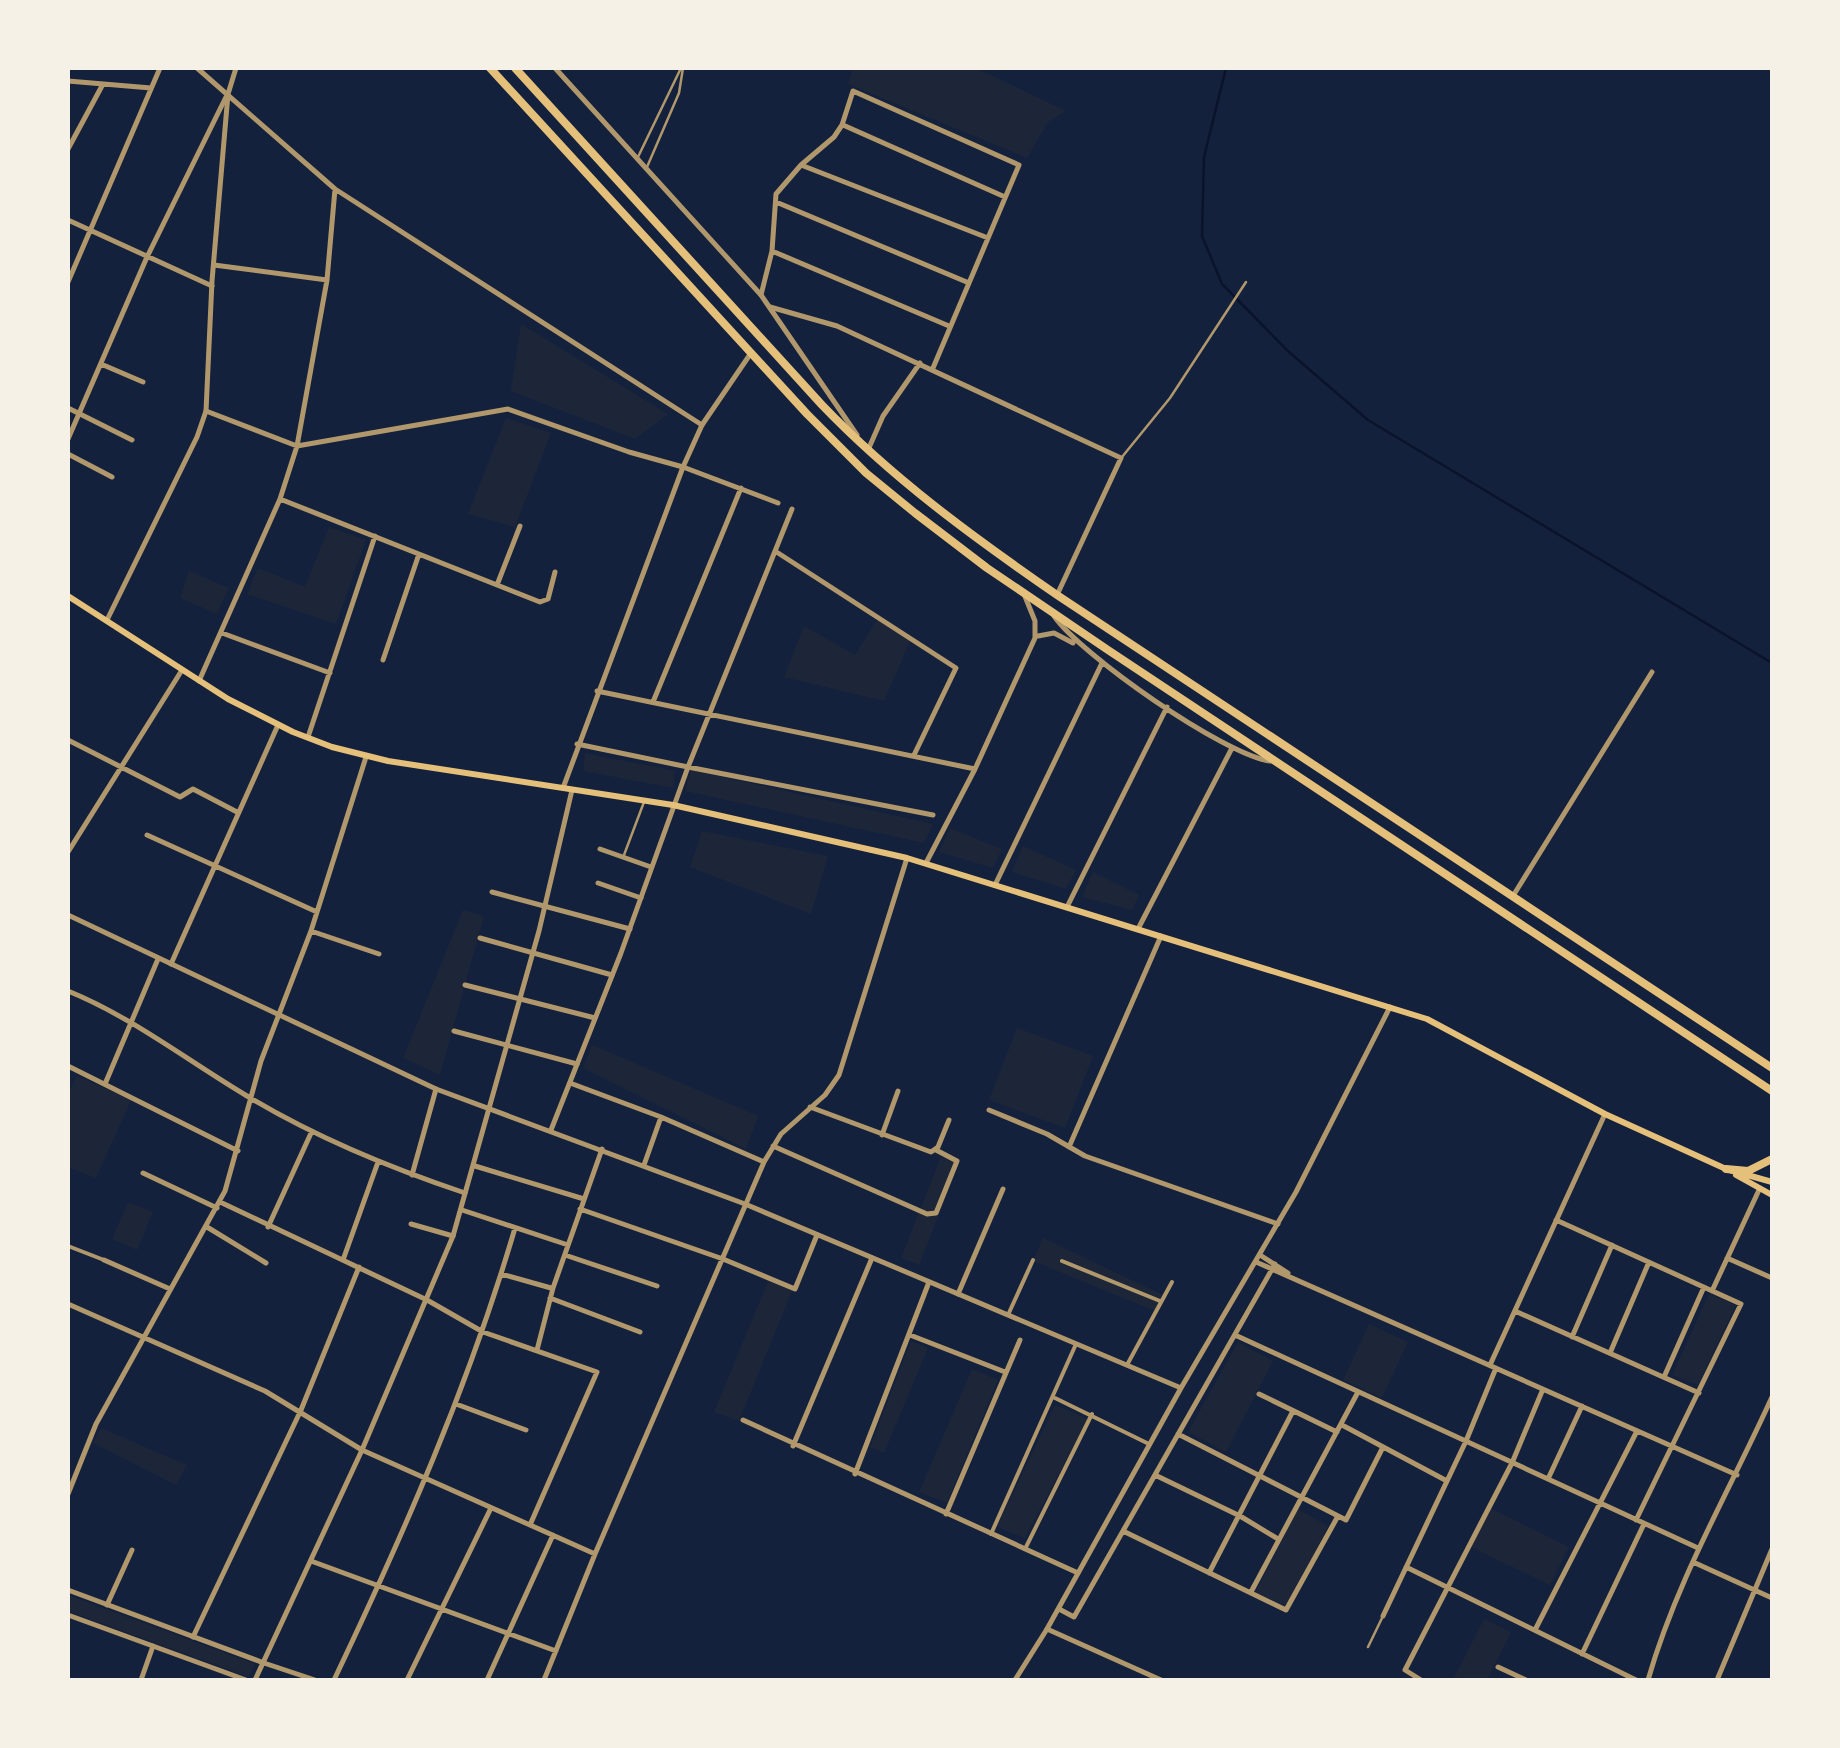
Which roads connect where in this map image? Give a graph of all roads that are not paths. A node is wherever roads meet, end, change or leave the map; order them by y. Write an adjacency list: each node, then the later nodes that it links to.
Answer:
1 (160, 68): 10 (street)
2 (197, 68): 11 (street)
3 (236, 68): 11 (street)
4 (490, 68): 34 (main road)
5 (515, 68): 46 (main road)
6 (555, 68): 14 (street)
7 (682, 68): 14 (lane); 16 (lane)
8 (68, 81): 9 (street)
9 (103, 84): 10 (street); 13 (street)
10 (151, 88): 21 (street)
11 (228, 94): 17 (street); 24 (street); 25 (street)
12 (842, 125): 15 (street); 18 (street); 18 (street)
13 (68, 149)
14 (637, 158): 16 (street)
15 (801, 165): 19 (street); 22 (street)
16 (646, 168): 31 (street)
17 (334, 189): 26 (street); 42 (street)
18 (1005, 198): 22 (street)
19 (776, 202): 23 (street); 29 (street)
20 (68, 223): 21 (street)
21 (89, 230): 24 (street); 27 (street)
22 (988, 238): 29 (street)
23 (772, 252): 31 (street); 33 (street)
24 (147, 257): 30 (street); 36 (street)
25 (214, 265): 26 (street); 30 (street)
26 (327, 280): 45 (street)
27 (68, 282)
28 (1246, 282): 48 (lane)
29 (969, 283): 33 (street)
30 (212, 286): 40 (street)
31 (761, 296): 32 (street)
32 (770, 307): 35 (street); 46 (street)
33 (950, 326): 37 (street)
34 (750, 353): 42 (street); 61 (main road)
35 (920, 363): 37 (street); 46 (street)
36 (102, 364): 38 (street); 41 (street)
37 (932, 368): 48 (street)
38 (143, 382)
39 (68, 408): 41 (street)
40 (206, 410): 45 (street); 65 (street)
41 (79, 413): 43 (street); 44 (street)
42 (702, 424): 49 (street)
43 (68, 439)
44 (132, 440)
45 (297, 446): 49 (street); 52 (street)
46 (868, 450): 62 (main road)
47 (68, 454): 50 (street)
48 (1121, 458): 62 (street)
49 (683, 467): 51 (street); 75 (street)
50 (112, 477)
51 (740, 488): 53 (street); 76 (street)
52 (280, 499): 56 (street); 66 (street)
53 (778, 503)
54 (792, 509): 57 (street)
55 (520, 526): 60 (street)
56 (375, 536): 58 (street); 73 (street)
57 (776, 550): 78 (street); 84 (street)
58 (419, 554): 60 (street); 69 (street)
59 (555, 572): 60 (street)
60 (497, 584)
61 (1023, 593): 64 (main road); 67 (street)
62 (1057, 595): 106 (main road)
63 (68, 596): 65 (main road)
64 (1050, 610): 68 (street); 86 (main road)
65 (107, 620): 71 (main road)
66 (222, 633): 73 (street); 74 (street)
67 (1035, 638): 68 (street); 89 (street)
68 (1081, 648): 70 (street)
69 (384, 660)
70 (1102, 663): 77 (street); 104 (street)
71 (182, 670): 74 (main road); 87 (street)
72 (1652, 672): 106 (street)
73 (330, 673): 80 (street)
74 (199, 681): 79 (main road)
75 (597, 691): 76 (street); 82 (street)
76 (653, 702): 78 (street)
77 (1167, 707): 83 (street); 109 (street)
78 (709, 714): 84 (street); 88 (street)
79 (278, 725): 80 (main road); 93 (street)
80 (308, 738): 85 (main road)
81 (68, 740): 87 (street)
82 (576, 744): 88 (street); 90 (street)
83 (1232, 748): 86 (street); 113 (street)
84 (914, 756): 89 (street)
85 (366, 757): 90 (main road); 110 (street)
86 (1273, 761): 137 (main road)
87 (122, 765): 93 (street); 97 (street)
88 (688, 767): 92 (street); 94 (street)
89 (975, 768): 100 (street)
90 (567, 789): 91 (main road); 108 (street)
91 (645, 801): 92 (main road); 98 (lane)
92 (673, 805): 99 (main road); 102 (street)
93 (237, 812): 101 (street)
94 (933, 815)
95 (147, 835): 101 (street)
96 (600, 849): 98 (street)
97 (68, 852)
98 (623, 857): 102 (street)
99 (907, 858): 100 (main road); 140 (street)
100 (926, 863): 104 (main road)
101 (214, 866): 110 (street); 120 (street)
102 (651, 867): 107 (street)
103 (598, 883): 107 (street)
104 (996, 885): 109 (main road)
105 (492, 892): 108 (street)
106 (1514, 896): 133 (main road)
107 (640, 898): 112 (street)
108 (545, 906): 112 (street); 117 (street)
109 (1067, 907): 113 (main road)
110 (316, 912): 114 (street)
111 (68, 916): 119 (street)
112 (630, 929): 121 (street)
113 (1138, 929): 115 (main road)
114 (312, 930): 118 (street); 126 (street)
115 (1160, 936): 125 (main road); 150 (street)
116 (480, 938): 117 (street)
117 (534, 953): 121 (street); 124 (street)
118 (379, 954)
119 (158, 959): 120 (street); 128 (street)
120 (171, 964): 126 (street)
121 (612, 975): 127 (street)
122 (465, 985): 124 (street)
123 (68, 991): 128 (street)
124 (521, 999): 127 (street); 130 (street)
125 (1390, 1007): 143 (main road); 174 (street)
126 (278, 1016): 136 (street); 139 (street)
127 (596, 1018): 131 (street)
128 (130, 1022): 135 (street); 139 (street)
129 (454, 1031): 130 (street)
130 (508, 1046): 131 (street); 141 (street)
131 (577, 1064): 134 (street)
132 (68, 1066): 135 (street)
133 (1772, 1068)
134 (570, 1083): 144 (street); 146 (street)
135 (105, 1084): 153 (street)
136 (436, 1089): 141 (street); 161 (street)
137 (1771, 1091)
138 (898, 1092): 148 (street)
139 (250, 1098): 147 (street); 153 (street)
140 (810, 1107): 148 (street); 149 (street)
141 (491, 1109): 146 (street); 158 (street)
142 (989, 1110): 150 (street)
143 (1605, 1114): 159 (main road); 172 (street)
144 (661, 1117): 156 (street); 157 (street)
145 (949, 1120): 152 (street)
146 (551, 1130): 151 (street)
147 (312, 1131): 155 (street); 176 (street)
148 (882, 1135): 152 (street)
149 (773, 1146): 152 (street); 156 (street)
150 (1068, 1147): 174 (street)
151 (602, 1149): 157 (street); 167 (street)
152 (936, 1150)
153 (238, 1151): 169 (street)
154 (1772, 1159): 159 (main road)
155 (378, 1162): 161 (street); 189 (street)
156 (764, 1162): 168 (street)
157 (644, 1165): 168 (street)
158 (474, 1166): 165 (street); 167 (street)
159 (1726, 1169): 162 (main road); 164 (main road)
160 (143, 1173): 169 (street)
161 (412, 1176): 165 (street)
162 (1772, 1182)
163 (1003, 1189): 205 (street)
164 (1759, 1190): 166 (main road); 186 (street)
165 (466, 1194): 171 (street)
166 (1772, 1195)
167 (584, 1199): 170 (street)
168 (745, 1204): 178 (street); 184 (street)
169 (218, 1205): 175 (street); 176 (street)
170 (580, 1209): 180 (street); 184 (street)
171 (462, 1210): 177 (street); 179 (street)
172 (1556, 1220): 181 (street); 210 (street)
173 (411, 1224): 179 (street)
174 (1278, 1224): 187 (street)
175 (207, 1227): 193 (street); 203 (street)
176 (268, 1227): 189 (street)
177 (514, 1228): 180 (street); 196 (street)
178 (817, 1234): 184 (street); 185 (street)
179 (453, 1236): 207 (street)
180 (568, 1245): 183 (street)
181 (1612, 1245): 192 (street); 216 (street)
182 (68, 1246): 188 (street)
183 (564, 1255): 200 (street); 202 (street)
184 (722, 1258): 276 (street)
185 (872, 1258): 198 (street); 246 (street)
186 (1728, 1258): 197 (street); 204 (street)
187 (1258, 1259): 195 (street); 226 (street)
188 (104, 1260): 203 (street)
189 (343, 1260): 194 (street)
190 (1032, 1260): 211 (street)
191 (1062, 1261): 208 (street)
192 (1648, 1262): 201 (street); 221 (street)
193 (266, 1263)
194 (359, 1267): 207 (street); 235 (street)
195 (1274, 1267): 215 (street); 223 (street)
196 (501, 1274): 202 (street); 212 (street)
197 (1772, 1278)
198 (929, 1282): 205 (street); 214 (street)
199 (1172, 1282): 208 (street)
200 (657, 1286)
201 (1704, 1287): 204 (street); 225 (street)
202 (553, 1288): 206 (street)
203 (171, 1289): 217 (street)
204 (1712, 1290): 229 (street)
205 (958, 1294): 211 (street)
206 (550, 1298): 213 (street); 220 (street)
207 (427, 1300): 212 (street); 249 (street)
208 (1160, 1302): 222 (street)
209 (68, 1304): 217 (street)
210 (1514, 1311): 216 (street); 223 (street)
211 (1008, 1315): 219 (street)
212 (483, 1332): 220 (street); 233 (street)
213 (640, 1332)
214 (909, 1334): 224 (street); 251 (street)
215 (1235, 1335): 228 (street); 243 (street)
216 (1572, 1336): 221 (street)
217 (143, 1337): 235 (street); 258 (street)
218 (1020, 1340): 224 (street)
219 (1076, 1344): 222 (street); 231 (street)
220 (537, 1350): 267 (street)
221 (1610, 1353): 225 (street)
222 (1127, 1365): 226 (street)
223 (1493, 1366): 227 (street); 244 (street)
224 (1005, 1372): 262 (street)
225 (1664, 1378): 229 (street)
226 (1181, 1388): 245 (street)
227 (1542, 1388): 234 (street); 250 (street)
228 (1358, 1392): 239 (street); 244 (street)
229 (1699, 1393): 248 (street)
230 (1259, 1394): 236 (street)
231 (1053, 1397): 237 (street); 269 (street)
232 (1772, 1397): 253 (street)
233 (456, 1404): 240 (street); 255 (street)
234 (1582, 1406): 241 (street); 256 (street)
235 (300, 1410): 249 (street); 296 (street)
236 (1293, 1411): 242 (street); 254 (street)
237 (1092, 1414): 245 (street); 273 (street)
238 (742, 1420): 246 (street)
239 (1342, 1425): 242 (street); 247 (street)
240 (526, 1430)
241 (1638, 1431): 248 (street); 260 (street)
242 (1337, 1433): 259 (street)
243 (1178, 1434): 252 (street); 254 (street)
244 (1466, 1441): 250 (street); 257 (street)
245 (1149, 1444): 280 (street)
246 (793, 1446): 251 (street)
247 (1383, 1447): 257 (street); 264 (street)
248 (1673, 1447): 253 (street); 265 (street)
249 (362, 1450): 255 (street); 277 (street)
250 (1512, 1462): 256 (street); 283 (street)
251 (855, 1474): 262 (street)
252 (1155, 1475): 263 (street); 268 (street)
253 (1736, 1475): 272 (street)
254 (1262, 1476): 259 (street); 263 (street)
255 (426, 1479): 261 (street); 282 (street)
256 (1548, 1480): 260 (street)
257 (1447, 1482): 279 (street)
258 (68, 1494)
259 (1301, 1496): 264 (street); 271 (street)
260 (1601, 1504): 265 (street); 294 (street)
261 (491, 1508): 267 (street); 289 (street)
262 (946, 1514): 269 (street)
263 (1240, 1516): 271 (street); 281 (street)
264 (1338, 1516): 286 (street)
265 (1636, 1520): 266 (street)
266 (1644, 1524): 272 (street); 300 (street)
267 (530, 1525): 270 (street)
268 (1123, 1531): 281 (street); 290 (street)
269 (991, 1534): 273 (street)
270 (552, 1536): 276 (street); 295 (street)
271 (1278, 1539): 286 (street)
272 (1698, 1548): 278 (street)
273 (1025, 1549): 280 (street)
274 (1772, 1549): 285 (street)
275 (132, 1550): 288 (street)
276 (595, 1554): 299 (street)
277 (311, 1561): 282 (street); 301 (street)
278 (1692, 1561): 285 (street); 316 (street)
279 (1406, 1567): 283 (street); 292 (street)
280 (1078, 1573): 290 (street)
281 (1208, 1573): 286 (street)
282 (380, 1584): 289 (street); 307 (street)
283 (1447, 1587): 294 (street); 313 (street)
284 (68, 1590): 288 (street)
285 (1754, 1590): 287 (street); 317 (street)
286 (1250, 1593)
287 (1772, 1598)
288 (107, 1605): 296 (street)
289 (442, 1608): 295 (street); 308 (street)
290 (1059, 1608): 293 (street)
291 (68, 1615): 297 (street)
292 (1383, 1616): 298 (lane)
293 (1047, 1629): 311 (street); 312 (street)
294 (1534, 1630): 300 (street)
295 (510, 1634): 299 (street); 309 (street)
296 (193, 1638): 301 (street)
297 (153, 1646): 303 (street); 304 (street)
298 (1368, 1647)
299 (556, 1651): 310 (street)
300 (1582, 1654): 315 (street)
301 (264, 1663): 305 (street); 306 (street)
302 (1498, 1667): 314 (street)
303 (141, 1680)
304 (246, 1680)
305 (255, 1680)
306 (316, 1680)
307 (334, 1680)
308 (407, 1680)
309 (486, 1680)
310 (544, 1680)
311 (1014, 1680)
312 (1160, 1680)
313 (1422, 1680)
314 (1526, 1680)
315 (1636, 1680)
316 (1648, 1680)
317 (1717, 1680)

